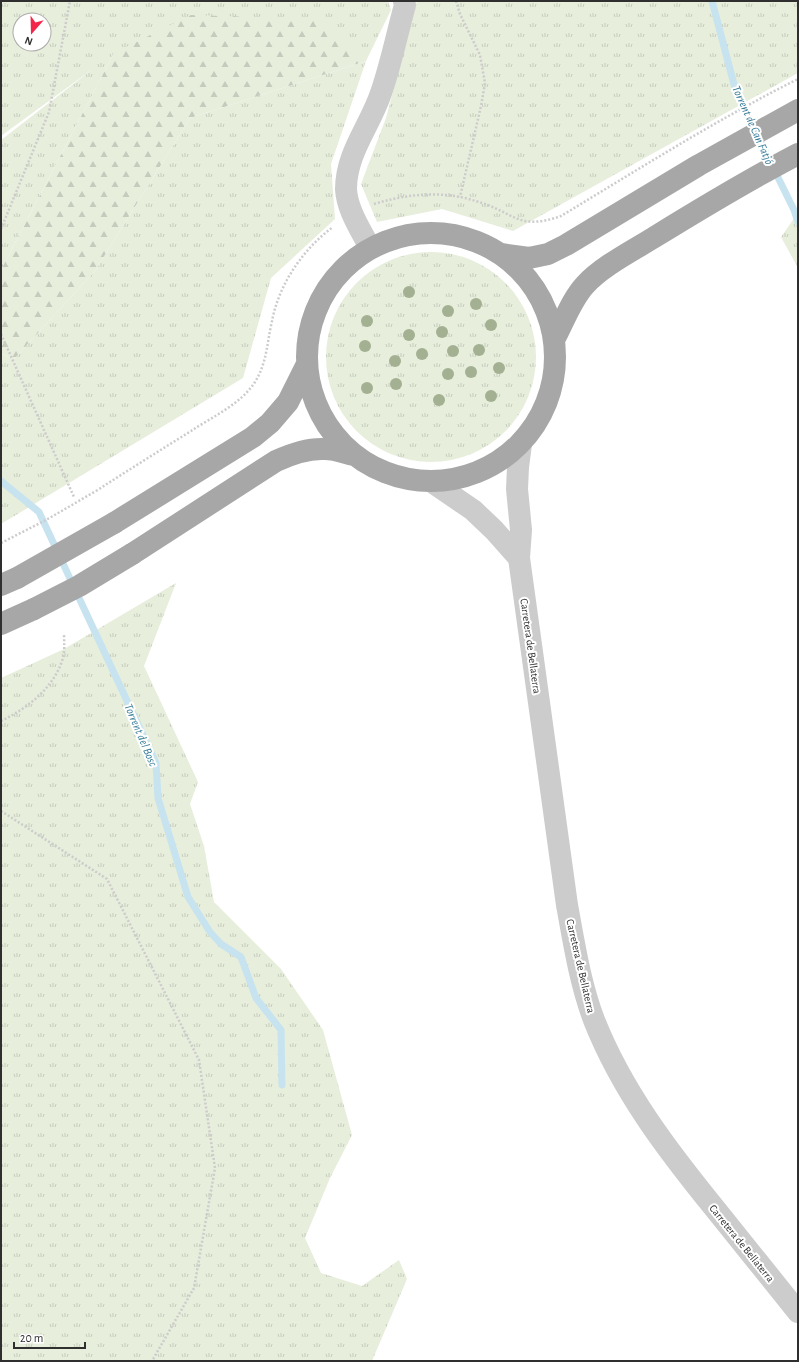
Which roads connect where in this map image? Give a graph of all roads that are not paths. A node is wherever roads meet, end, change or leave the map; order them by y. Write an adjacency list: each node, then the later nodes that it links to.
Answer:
1 (404, 1): 4 (street)
2 (798, 110): 5 (main road)
3 (798, 154): 6 (main road)
4 (370, 248): 5 (main road); 7 (main road)
5 (501, 254): 6 (main road)
6 (555, 338): 8 (main road)
7 (306, 366): 9 (main road); 12 (main road, bridge)
8 (521, 444): 10 (main road); 11 (street, Carretera de Bellaterra)
9 (354, 455): 10 (main road); 13 (main road, bridge)
10 (432, 482): 11 (street)
11 (519, 558): 14 (street, Carretera de Bellaterra)
12 (9, 581)
13 (1, 624)
14 (798, 1312)

